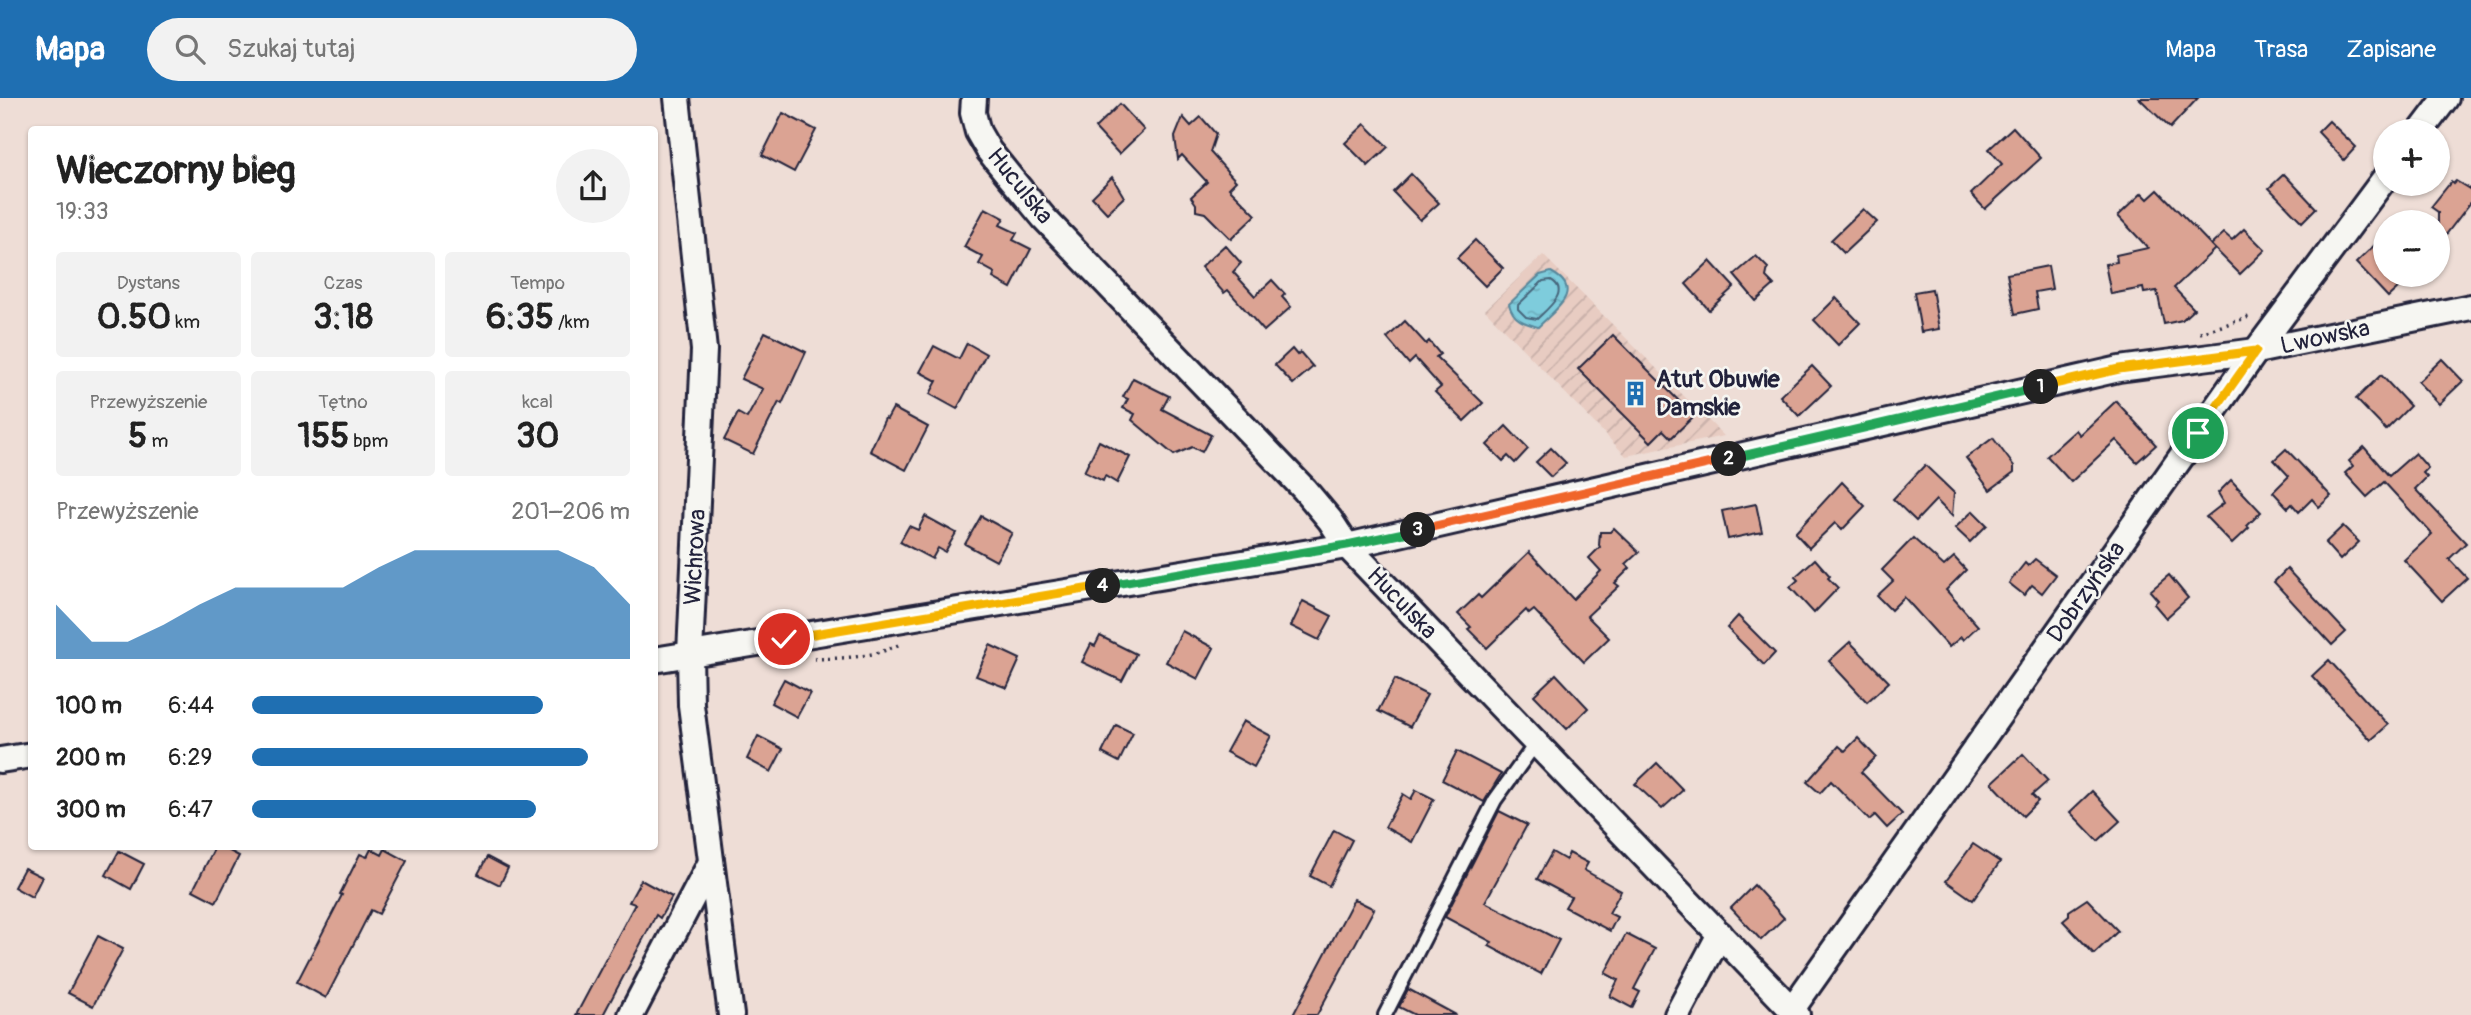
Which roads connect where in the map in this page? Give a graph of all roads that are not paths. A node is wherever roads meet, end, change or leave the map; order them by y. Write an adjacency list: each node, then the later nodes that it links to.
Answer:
1 (677, 98): 9 (street, Wichrowa)
2 (2445, 98): 4 (street)
3 (973, 105): 8 (street, Huculska)
4 (2430, 119)
5 (2373, 194): 7 (street, Dobrzyńska)
6 (2471, 307): 7 (street, Lwowska)
7 (2256, 351): 8 (street, Lwowska); 16 (street, Dobrzyńska)
8 (1347, 545): 9 (street, Lwowska); 11 (street, Huculska)
9 (690, 654): 10 (street, Lwowska); 14 (street, Wichrowa)
10 (658, 659)
11 (1536, 743): 15 (street, Huculska); 19 (lane)
12 (28, 756): 13 (street)
13 (0, 760)
14 (711, 862): 17 (street); 18 (street, Wichrowa)
15 (1720, 934): 16 (street, Huculska); 20 (street)
16 (1794, 1012)
17 (631, 1015)
18 (731, 1015)
19 (1385, 1015)
20 (1676, 1015)

